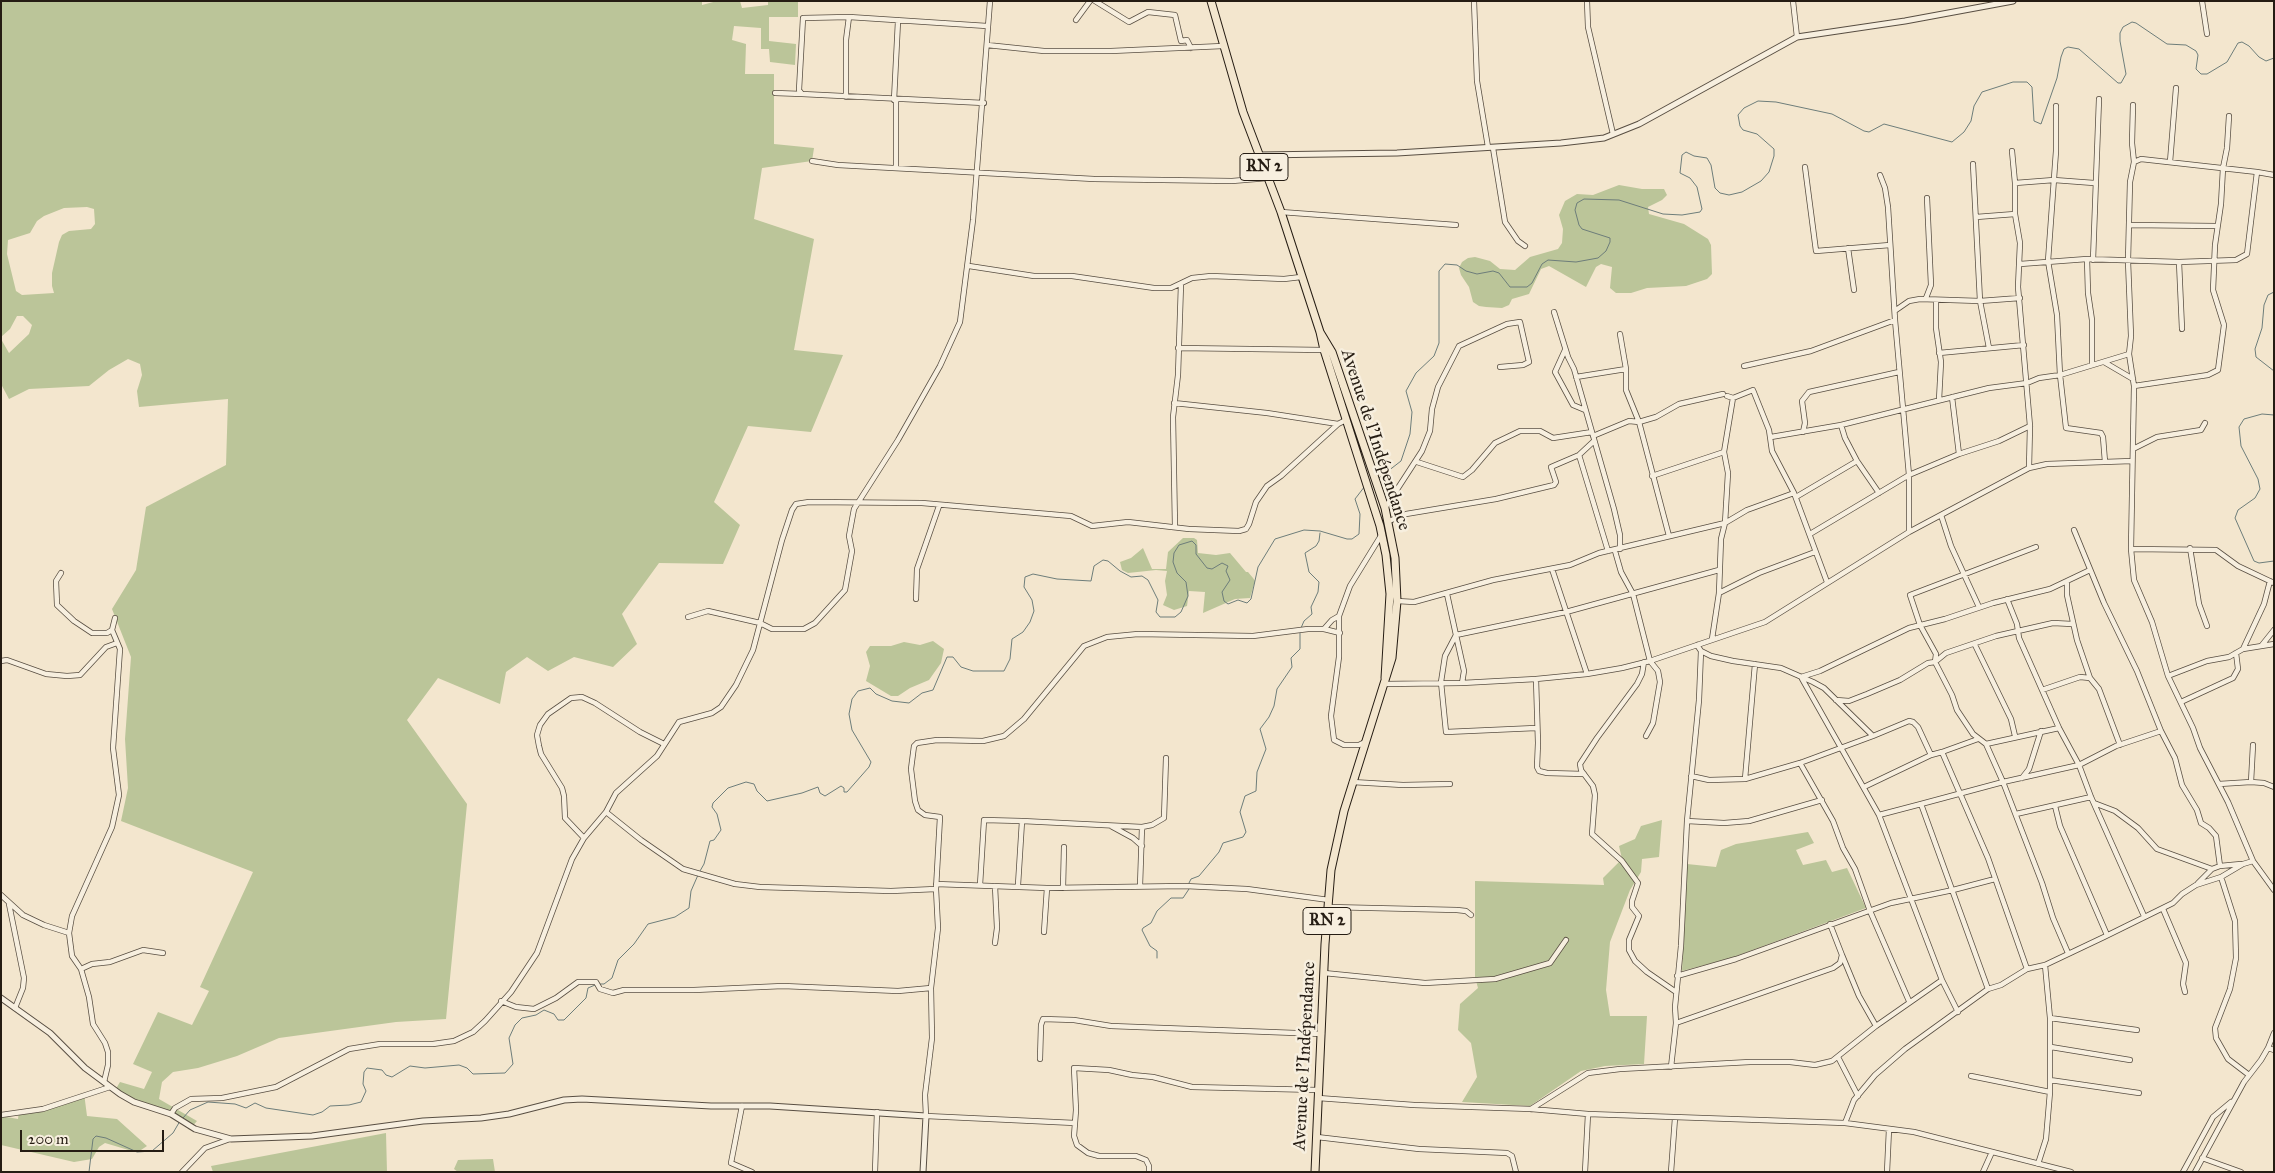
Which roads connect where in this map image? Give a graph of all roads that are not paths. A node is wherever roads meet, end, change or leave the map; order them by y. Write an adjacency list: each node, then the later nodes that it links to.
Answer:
1 (990, 1): 13 (street)
2 (1090, 1): 11 (street)
3 (1095, 1): 18 (street)
4 (1211, 1): 17 (main road, Avenue de l'Indépendance / RN 2)
5 (1474, 1): 30 (street)
6 (1587, 1): 29 (street)
7 (1793, 1): 15 (street)
8 (2013, 1): 15 (street)
9 (2202, 1): 14 (street)
10 (849, 17): 12 (street); 21 (street); 22 (street)
11 (1076, 20)
12 (898, 22): 13 (street); 24 (street)
13 (988, 26): 16 (street)
14 (2207, 34)
15 (1797, 37): 29 (street)
16 (987, 45): 18 (street); 25 (street)
17 (1222, 46): 18 (street); 32 (main road, Avenue de l'Indépendance / RN 2)
18 (1191, 48)
19 (2176, 88): 35 (street)
20 (775, 93): 21 (street)
21 (802, 94): 22 (street)
22 (846, 97): 24 (street)
23 (2099, 99): 47 (street)
24 (895, 100): 25 (street); 38 (street)
25 (984, 103): 41 (street)
26 (2133, 105): 34 (street)
27 (2056, 106): 45 (street)
28 (2229, 116): 39 (street)
29 (1613, 134): 30 (street)
30 (1490, 148): 32 (street); 56 (street)
31 (2012, 151): 46 (street)
32 (1260, 155): 44 (main road, Avenue de l'Indépendance / RN 2)
33 (812, 161): 38 (street)
34 (2134, 162): 35 (street); 53 (street)
35 (2170, 162): 39 (street)
36 (1973, 164): 51 (street)
37 (1805, 167): 57 (street)
38 (896, 168): 41 (street)
39 (2223, 168): 40 (street); 54 (street)
40 (2257, 172): 43 (street); 59 (street)
41 (976, 173): 44 (street); 65 (street)
42 (1880, 175): 55 (street)
43 (2274, 175)
44 (1268, 178): 49 (main road, Avenue de l'Indépendance / RN 2)
45 (2054, 180): 46 (street); 47 (street); 61 (street)
46 (2015, 183): 50 (street)
47 (2094, 183): 60 (street)
48 (1927, 198): 69 (street)
49 (1281, 212): 52 (street); 66 (main road, Avenue de l'Indépendance / RN 2)
50 (2015, 214): 51 (street); 64 (street)
51 (1976, 217): 72 (street)
52 (1456, 224)
53 (2130, 225): 54 (street); 62 (street)
54 (2216, 226): 59 (street)
55 (1890, 245): 57 (street); 73 (street)
56 (1526, 246)
57 (1848, 248): 68 (street)
58 (2087, 259): 60 (street); 61 (street); 87 (street)
59 (2214, 259): 63 (street); 96 (street)
60 (2093, 260): 62 (street)
61 (2048, 261): 64 (street); 92 (street)
62 (2128, 261): 63 (street); 85 (street)
63 (2179, 262): 76 (street)
64 (2020, 264): 70 (street)
65 (969, 266): 67 (street); 125 (street)
66 (1301, 277): 67 (street); 77 (main road, Avenue de l'Indépendance / RN 2)
67 (1180, 284): 80 (street)
68 (1854, 290)
69 (1926, 298): 71 (street); 73 (street)
70 (2020, 298): 72 (street); 79 (street)
71 (1936, 300): 72 (street); 84 (street)
72 (1980, 301): 81 (street)
73 (1896, 310): 75 (street)
74 (1554, 312): 83 (street)
75 (1895, 320): 88 (street); 91 (street)
76 (2182, 329)
77 (1320, 332): 82 (main road, Avenue de l'Indépendance / RN 2); 127 (main road, Avenue de l'Indépendance / RN 2)
78 (1620, 334): 90 (street)
79 (2024, 345): 81 (street); 95 (street)
80 (1178, 348): 82 (street); 100 (street)
81 (1989, 348): 84 (street)
82 (1324, 350): 103 (main road, Avenue de l'Indépendance / RN 2)
83 (1565, 350): 93 (street); 101 (street)
84 (1939, 353): 99 (street)
85 (2128, 354): 86 (street); 94 (street)
86 (2104, 362): 87 (street); 94 (street)
87 (2092, 364): 92 (street)
88 (1744, 366)
89 (1500, 367): 118 (street)
90 (1626, 369): 93 (street); 104 (street)
91 (1899, 372): 102 (street); 109 (street)
92 (2060, 375): 95 (street); 119 (street)
93 (1576, 377): 101 (street)
94 (2133, 379): 96 (street)
95 (2027, 384): 97 (street); 108 (street)
96 (2134, 386): 112 (street)
97 (1952, 397): 99 (street); 114 (street)
98 (1733, 398): 104 (street); 111 (street); 113 (street)
99 (1939, 400): 102 (street)
100 (1174, 403): 105 (street); 131 (street)
101 (1586, 410): 110 (street)
102 (1903, 411): 107 (street); 121 (street)
103 (1346, 420): 105 (street); 134 (main road, Avenue de l'Indépendance / RN 2)
104 (1639, 422): 110 (street); 122 (street)
105 (1338, 424): 131 (street)
106 (2204, 424): 112 (street)
107 (1842, 425): 109 (street); 116 (street)
108 (2030, 426): 114 (street); 120 (street)
109 (1803, 432): 111 (street)
110 (1593, 436): 115 (street); 118 (street); 140 (street)
111 (1771, 437): 124 (street)
112 (2133, 449): 117 (street)
113 (1724, 452): 122 (street); 130 (street)
114 (1959, 454): 121 (street)
115 (1579, 455): 129 (street); 141 (street)
116 (1857, 461): 123 (street); 124 (street)
117 (2132, 461): 119 (street); 139 (street)
118 (1417, 462): 127 (street)
119 (2105, 462): 120 (street)
120 (2028, 468): 128 (street)
121 (1908, 475): 123 (street); 133 (street)
122 (1652, 476): 136 (street)
123 (1879, 493): 135 (street)
124 (1795, 495): 130 (street); 135 (street)
125 (859, 502): 126 (street); 162 (street); 162 (street)
126 (939, 506): 131 (street); 155 (street)
127 (1386, 508): 129 (main road, Avenue de l'Indépendance / RN 2)
128 (1941, 515): 133 (street); 147 (street)
129 (1389, 521): 156 (main road, Avenue de l'Indépendance / RN 2)
130 (1725, 523): 136 (street); 144 (street)
131 (1175, 527)
132 (2074, 530): 145 (street)
133 (1909, 532): 149 (street)
134 (1382, 534): 160 (street); 191 (main road, Avenue de l'Indépendance / RN 2)
135 (1810, 534): 142 (street)
136 (1669, 536): 140 (street)
137 (2036, 546): 147 (street)
138 (2190, 548): 139 (street); 150 (street); 165 (street)
139 (2131, 549): 187 (street)
140 (1617, 550): 141 (street); 153 (street)
141 (1608, 551): 143 (street)
142 (1815, 552): 149 (street); 151 (street)
143 (1552, 569): 152 (street); 158 (street)
144 (1720, 570): 151 (street); 153 (street)
145 (2090, 570): 148 (street); 200 (street)
146 (61, 573): 167 (street)
147 (1965, 575): 157 (street); 164 (street)
148 (2067, 581): 154 (street); 163 (street)
149 (1827, 582): 172 (street)
150 (2272, 582): 178 (street)
151 (1719, 593): 172 (street)
152 (1447, 594): 156 (street); 171 (street)
153 (1633, 594): 158 (street); 182 (street)
154 (2007, 599): 157 (street); 168 (street)
155 (916, 600)
156 (1397, 601): 191 (main road, Avenue de l'Indépendance / RN 2)
157 (1979, 607): 164 (street)
158 (1566, 612): 171 (street); 186 (street)
159 (688, 616): 162 (street)
160 (1340, 616): 166 (street); 170 (street)
161 (116, 618): 167 (street)
162 (760, 623): 206 (street)
163 (2072, 624): 168 (street); 189 (street)
164 (1920, 625): 184 (street); 188 (street)
165 (2207, 626)
166 (1324, 629): 170 (street); 252 (street)
167 (112, 630): 173 (street)
168 (2017, 630): 176 (street); 194 (street)
169 (2274, 630): 177 (street)
170 (1340, 633): 205 (street)
171 (1456, 635): 192 (street); 193 (street)
172 (1712, 639): 175 (street)
173 (117, 643): 181 (street); 269 (street)
174 (2274, 644): 177 (street)
175 (1697, 645): 179 (street); 182 (street)
176 (1975, 645): 184 (street); 203 (street)
177 (2262, 645): 178 (street)
178 (2243, 649): 180 (street)
179 (1701, 651): 185 (street); 217 (street)
180 (2236, 653): 187 (street); 196 (street)
181 (1, 661)
182 (1650, 661): 183 (street); 201 (street)
183 (1644, 662): 186 (street); 216 (street)
184 (1935, 662): 195 (street); 204 (street)
185 (1755, 664): 188 (street); 219 (street)
186 (1587, 674): 190 (street)
187 (2168, 676): 196 (street)
188 (1801, 677): 195 (street); 210 (street)
189 (2090, 678): 194 (street); 208 (street)
190 (1536, 679): 193 (street); 197 (street)
191 (1384, 681): 192 (street); 205 (main road, Avenue de l'Indépendance / RN 2)
192 (1441, 682): 193 (street); 197 (street)
193 (1462, 683)
194 (2042, 690): 198 (street)
195 (1836, 700): 202 (street)
196 (2181, 702): 224 (street)
197 (1536, 728): 216 (street)
198 (2059, 728): 199 (street); 215 (street)
199 (2041, 731): 203 (street); 218 (street)
200 (2161, 731): 208 (street); 245 (street)
201 (1646, 736)
202 (1873, 736): 210 (street); 212 (street)
203 (2015, 736): 207 (street)
204 (1978, 739): 207 (street); 211 (street)
205 (1366, 741): 220 (main road, Avenue de l'Indépendance / RN 2)
206 (664, 744): 233 (street); 240 (street)
207 (1986, 744): 221 (street)
208 (2120, 745): 215 (street)
209 (2253, 745): 222 (street)
210 (1840, 747): 214 (street); 225 (street)
211 (1942, 752): 212 (street); 227 (street)
212 (1931, 755): 225 (street)
213 (1166, 758): 239 (street)
214 (1800, 763): 219 (street); 229 (street)
215 (2079, 765): 218 (street); 228 (street)
216 (1584, 774): 284 (street)
217 (1691, 776): 219 (street); 237 (street)
218 (2022, 778): 221 (street)
219 (1745, 780)
220 (1352, 782): 223 (street); 262 (main road, Avenue de l'Indépendance / RN 2)
221 (2002, 782): 227 (street); 234 (street)
222 (2251, 782): 224 (street); 226 (street)
223 (1450, 784)
224 (2219, 784): 243 (street)
225 (1864, 787): 235 (street)
226 (2274, 787)
227 (1960, 794): 231 (street); 248 (street)
228 (2091, 797): 230 (street); 232 (street)
229 (1822, 800): 237 (street); 264 (street)
230 (2094, 803): 246 (street); 266 (street)
231 (1921, 804): 235 (street); 257 (street)
232 (2055, 806): 234 (street); 270 (street)
233 (606, 812): 240 (street); 252 (street)
234 (2016, 814): 274 (street)
235 (1879, 815): 260 (street)
236 (1022, 821): 238 (street); 249 (street); 250 (street)
237 (1687, 821): 280 (street)
238 (1108, 824): 239 (street); 241 (street)
239 (1142, 827): 241 (street)
240 (584, 838): 287 (street)
241 (1142, 846): 254 (street)
242 (1064, 847): 256 (street)
243 (2253, 861): 244 (street); 258 (street)
244 (2243, 864): 245 (street); 247 (street)
245 (2220, 866): 246 (street)
246 (2212, 869): 251 (street)
247 (2221, 877): 251 (street); 304 (street)
248 (1995, 879): 257 (street); 277 (street)
249 (980, 885): 252 (street); 253 (street)
250 (1018, 885): 253 (street); 255 (street)
251 (2196, 885): 263 (street)
252 (936, 886): 282 (street)
253 (995, 886): 272 (street)
254 (1140, 886): 256 (street); 262 (street)
255 (1047, 888): 256 (street); 268 (street)
256 (1063, 888)
257 (1953, 890): 260 (street); 283 (street)
258 (2274, 890)
259 (1, 895): 261 (street)
260 (1911, 898): 264 (street); 281 (street)
261 (9, 904): 269 (street); 289 (street)
262 (1329, 904): 265 (street); 279 (main road, Avenue de l'Indépendance / RN 2)
263 (2163, 909): 266 (street); 285 (street)
264 (1870, 911): 267 (street); 288 (street)
265 (1470, 915)
266 (2144, 916): 270 (street)
267 (1830, 924): 275 (street); 280 (street)
268 (1044, 932)
269 (69, 933): 278 (street)
270 (2107, 936): 274 (street)
271 (1566, 940): 279 (street)
272 (995, 943)
273 (163, 953): 278 (street)
274 (2068, 953): 276 (street)
275 (1842, 955): 292 (street); 293 (street)
276 (2045, 965): 277 (street); 291 (street)
277 (2026, 969): 283 (street)
278 (81, 970): 307 (street)
279 (1324, 973): 296 (main road, Avenue de l'Indépendance / RN 2)
280 (1677, 976): 284 (street)
281 (1942, 980): 288 (street); 290 (street)
282 (931, 988): 287 (street); 320 (street)
283 (1988, 989): 290 (street)
284 (1676, 992): 292 (street)
285 (2185, 992)
286 (1, 998): 289 (street)
287 (501, 1001): 317 (street)
288 (1909, 1001): 293 (street)
289 (15, 1008): 307 (street)
290 (1958, 1012): 312 (street)
291 (2050, 1018): 294 (street); 297 (street)
292 (1676, 1023): 303 (street)
293 (1876, 1026): 300 (street)
294 (2137, 1030)
295 (2274, 1033): 298 (street)
296 (1322, 1034): 301 (street); 311 (main road, Avenue de l'Indépendance / RN 2)
297 (2050, 1047): 302 (street); 306 (street)
298 (2268, 1048): 299 (street); 304 (street)
299 (2274, 1050)
300 (1838, 1057): 303 (street); 312 (street)
301 (1040, 1059)
302 (2130, 1060)
303 (1671, 1067): 315 (street)
304 (2249, 1075): 313 (street)
305 (1971, 1076): 309 (street)
306 (2050, 1080): 309 (street); 310 (street)
307 (104, 1082): 308 (street)
308 (110, 1087): 317 (street); 319 (street)
309 (2050, 1092): 329 (street)
310 (2139, 1092)
311 (1318, 1094): 315 (street); 322 (street); 325 (main road, Avenue de l'Indépendance / RN 2)
312 (1858, 1096): 323 (street)
313 (2234, 1099): 328 (street); 342 (street)
314 (742, 1106): 316 (street); 326 (street); 331 (street)
315 (1531, 1109): 318 (street)
316 (877, 1112): 320 (street); 332 (street)
317 (171, 1114): 326 (street)
318 (1588, 1114): 321 (street); 337 (street)
319 (1, 1115)
320 (926, 1116): 322 (street); 333 (street)
321 (1675, 1118): 323 (street); 338 (street)
322 (1075, 1123): 334 (street)
323 (1845, 1123): 324 (street)
324 (1889, 1129): 327 (street); 339 (street)
325 (1317, 1137): 335 (main road, Avenue de l'Indépendance / RN 2); 336 (street)
326 (231, 1139): 330 (street)
327 (1992, 1152): 329 (street); 340 (street)
328 (2202, 1158): 343 (street); 344 (street)
329 (2038, 1164): 341 (street)
330 (182, 1172)
331 (752, 1172)
332 (875, 1172)
333 (923, 1172)
334 (1149, 1172)
335 (1315, 1172)
336 (1516, 1172)
337 (1585, 1172)
338 (1671, 1172)
339 (1887, 1172)
340 (1983, 1172)
341 (2071, 1172)
342 (2183, 1172)
343 (2195, 1172)
344 (2241, 1172)

